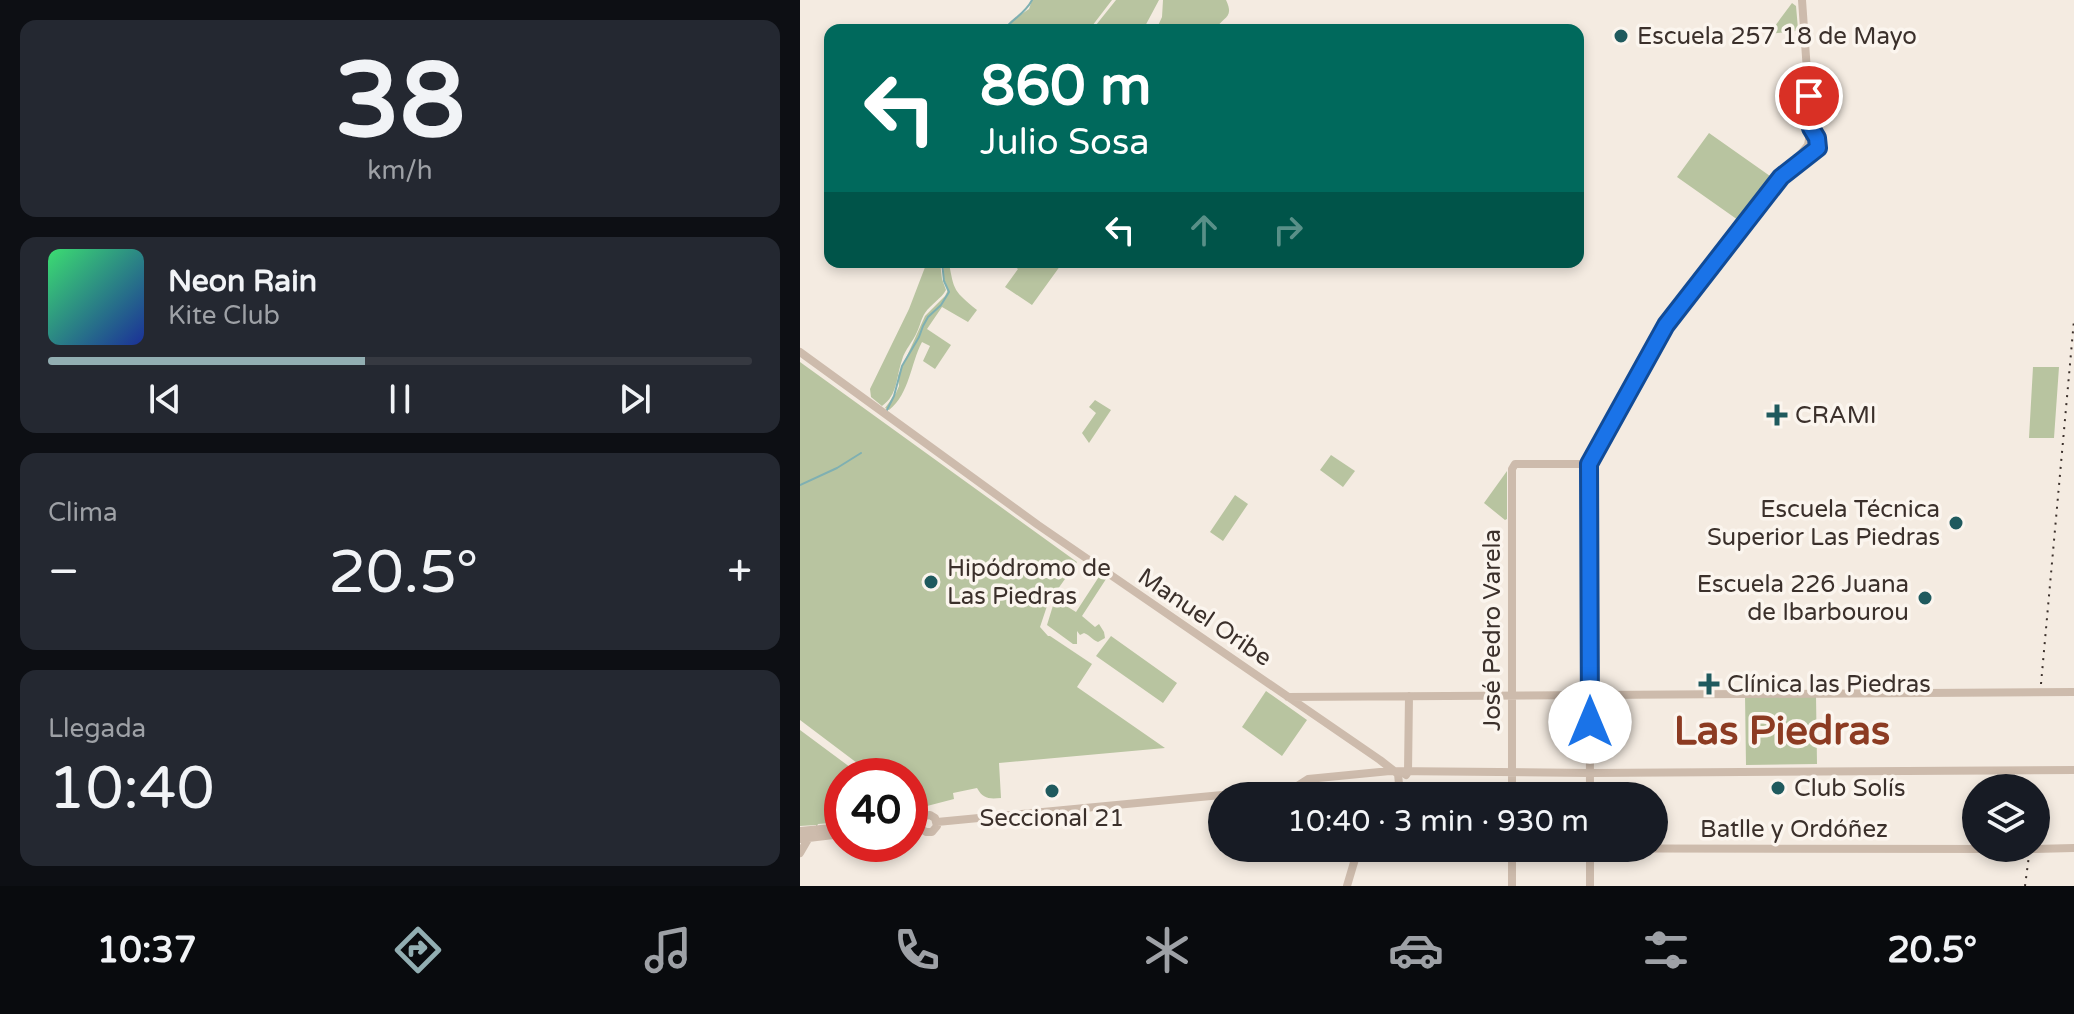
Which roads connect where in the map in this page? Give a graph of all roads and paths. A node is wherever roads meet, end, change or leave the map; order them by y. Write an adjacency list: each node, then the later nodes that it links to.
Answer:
1 (1802, 0): 3 (street)
2 (800, 352): 7 (street, Manuel Oribe)
3 (1589, 464): 6 (street, José Pedro Varela); 8 (street)
4 (2074, 692): 8 (street)
5 (1409, 696): 6 (street); 7 (street); 11 (street)
6 (1513, 696): 8 (street); 12 (street, José Pedro Varela)
7 (1288, 697): 10 (street, Manuel Oribe)
8 (1590, 697): 13 (street)
9 (2074, 770): 13 (street)
10 (1390, 772): 11 (street); 14 (street); 16 (street); 17 (street)
11 (1408, 772): 12 (street); 18 (street)
12 (1512, 773): 13 (street); 19 (street, José Pedro Varela)
13 (1590, 773): 20 (street)
14 (1320, 779): 15 (street)
15 (1303, 782)
16 (1383, 782)
17 (1399, 782)
18 (1400, 782)
19 (1512, 782)
20 (1590, 782)
21 (1208, 796): 23 (street)
22 (928, 815): 23 (street)
23 (937, 822): 25 (street)
24 (800, 831): 26 (street)
25 (928, 832)
26 (808, 835): 31 (street)
27 (1668, 848): 29 (street, Batlle y Ordóñez)
28 (2074, 848): 30 (street, Batlle y Ordóñez)
29 (1962, 849)
30 (2050, 849)
31 (800, 853)
32 (1356, 862): 35 (street)
33 (1512, 862): 36 (street)
34 (1590, 862): 37 (street)
35 (1347, 886)
36 (1512, 886)
37 (1590, 886)

